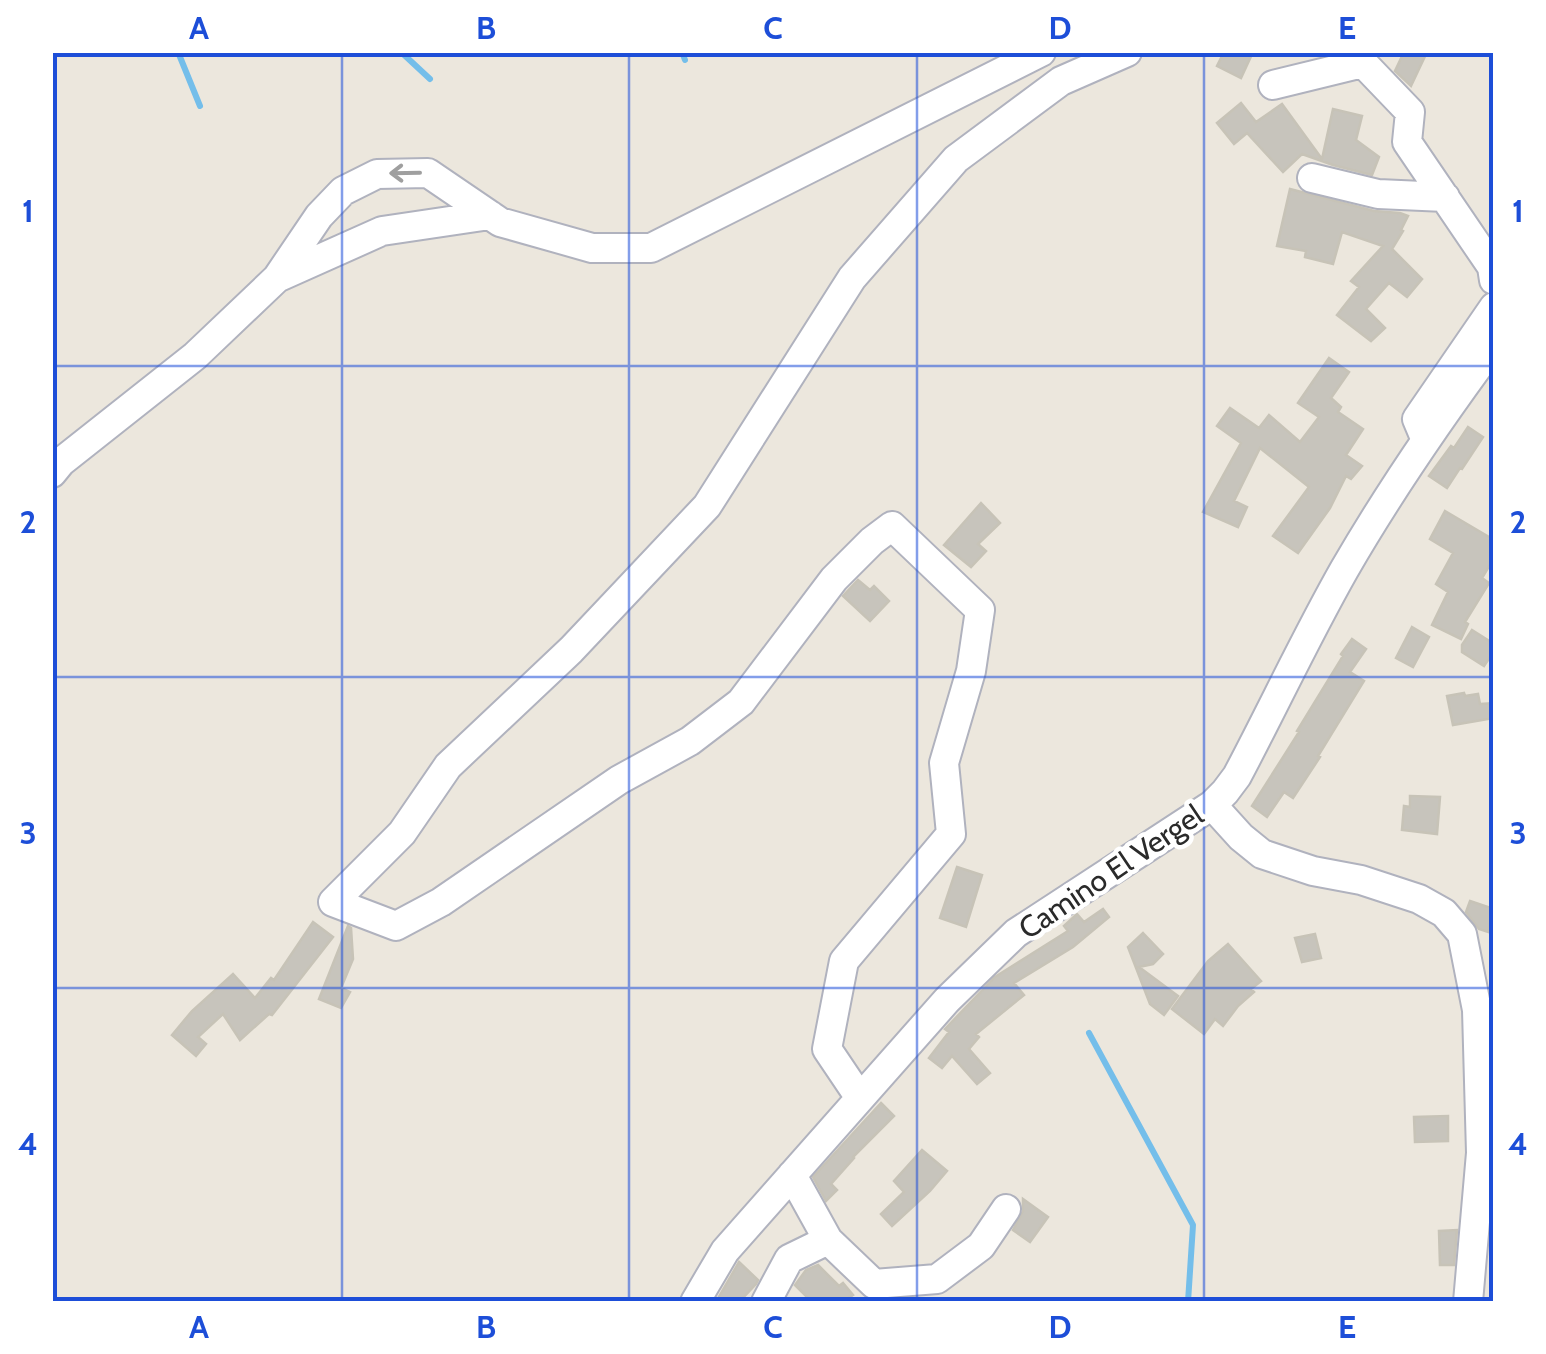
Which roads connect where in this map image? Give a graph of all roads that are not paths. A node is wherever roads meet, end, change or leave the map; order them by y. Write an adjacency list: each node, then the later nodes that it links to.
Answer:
1 (1041, 52): 6 (street)
2 (1127, 52): 14 (street)
3 (1273, 85): 5 (street)
4 (1312, 178): 5 (street)
5 (1445, 197): 8 (street)
6 (490, 215): 7 (street); 7 (street, one-way to 7)
7 (277, 278): 12 (street)
8 (1494, 280)
9 (1494, 307): 11 (street)
10 (1494, 345): 11 (street, Camino El Vergel)
11 (1426, 439): 13 (street, Camino El Vergel)
12 (52, 473)
13 (1212, 804): 14 (street, Camino El Vergel); 20 (street)
14 (860, 1098): 15 (street, Camino El Vergel)
15 (792, 1175): 17 (street); 18 (street, Camino El Vergel)
16 (1006, 1209): 17 (street)
17 (828, 1240): 19 (street)
18 (695, 1302)
19 (766, 1302)
20 (1468, 1302)

